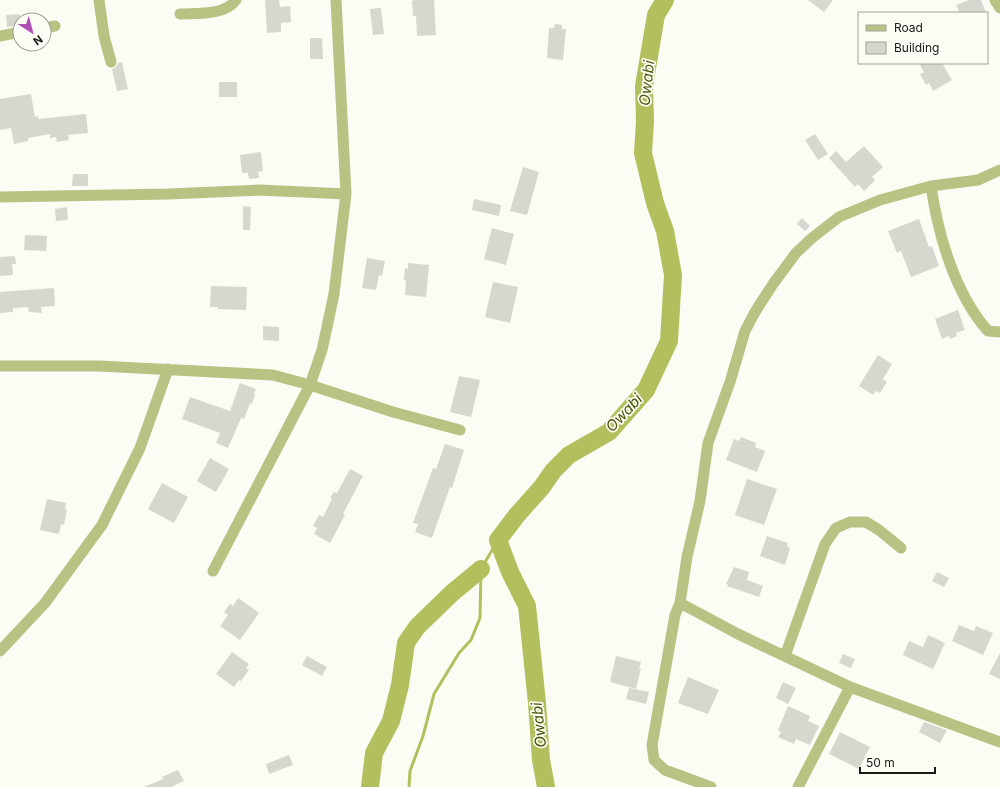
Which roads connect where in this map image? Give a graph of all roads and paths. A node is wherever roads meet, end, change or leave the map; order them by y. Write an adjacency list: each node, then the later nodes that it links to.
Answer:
1 (99, 0): 9 (street)
2 (236, 0): 6 (street)
3 (336, 0): 12 (street)
4 (995, 0): 5 (street)
5 (1000, 8)
6 (180, 14)
7 (12, 34): 8 (street)
8 (0, 36)
9 (111, 62)
10 (1000, 170): 11 (street)
11 (931, 186): 14 (street); 21 (street)
12 (346, 194): 13 (street); 17 (street)
13 (0, 197)
14 (1000, 332)
15 (0, 366): 16 (street)
16 (168, 369): 17 (street); 22 (street)
17 (310, 384): 18 (street); 20 (street)
18 (460, 430)
19 (902, 548): 23 (street)
20 (212, 571)
21 (680, 603): 23 (street); 26 (street)
22 (0, 651)
23 (785, 656): 24 (street)
24 (850, 687): 25 (street); 27 (street)
25 (1000, 742)
26 (711, 787)
27 (798, 787)

